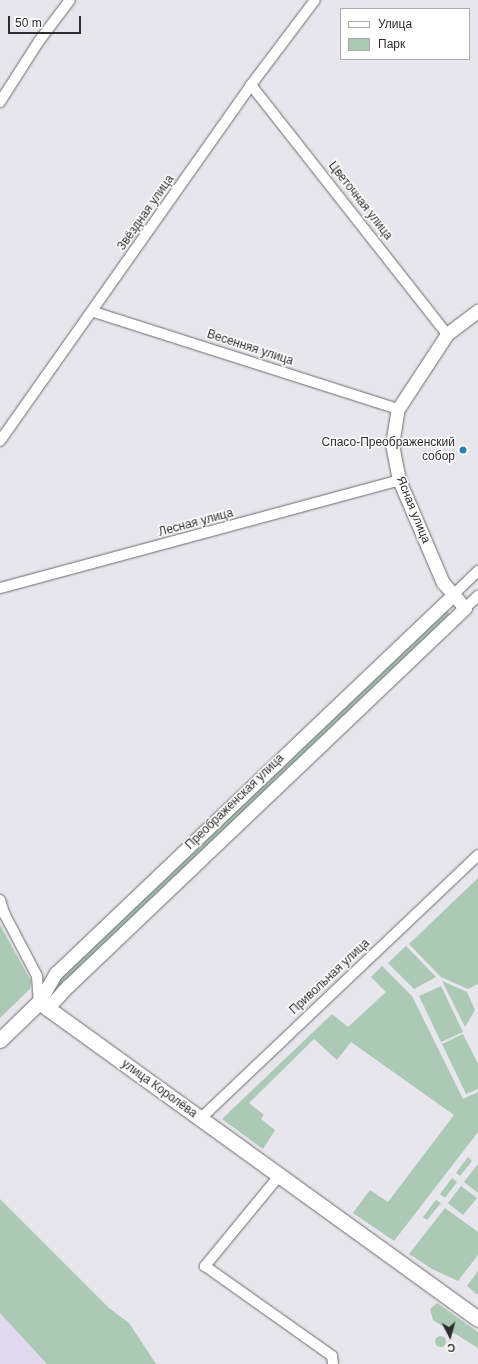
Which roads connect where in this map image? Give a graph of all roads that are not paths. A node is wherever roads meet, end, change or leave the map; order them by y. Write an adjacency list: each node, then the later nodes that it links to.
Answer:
1 (70, 0): 4 (street)
2 (315, 0): 3 (street, Звёздная улица)
3 (251, 85): 6 (street, Звёздная улица); 7 (street, Цветочная улица)
4 (0, 102)
5 (478, 311): 7 (street, Ясная улица)
6 (94, 312): 8 (street, Весенняя улица); 9 (street, Звёздная улица)
7 (447, 334): 8 (street, Ясная улица)
8 (398, 409): 10 (street, Ясная улица)
9 (0, 441)
10 (399, 480): 12 (street, Лесная улица); 13 (street, Ясная улица)
11 (478, 571): 13 (street, Преображенская улица)
12 (0, 588)
13 (452, 596): 15 (street, Ясная улица); 18 (street, Преображенская улица)
14 (478, 596): 15 (street, Преображенская улица)
15 (465, 608): 18 (street, Преображенская улица)
16 (478, 855): 20 (street, Привольная улица)
17 (0, 900): 18 (street)
18 (43, 1006): 19 (main road, Преображенская улица); 20 (main road, улица Королёва)
19 (0, 1040)
20 (200, 1119): 21 (main road, улица Королёва)
21 (279, 1176): 22 (main road, улица Королёва); 23 (street)
22 (478, 1319)
23 (333, 1364)

